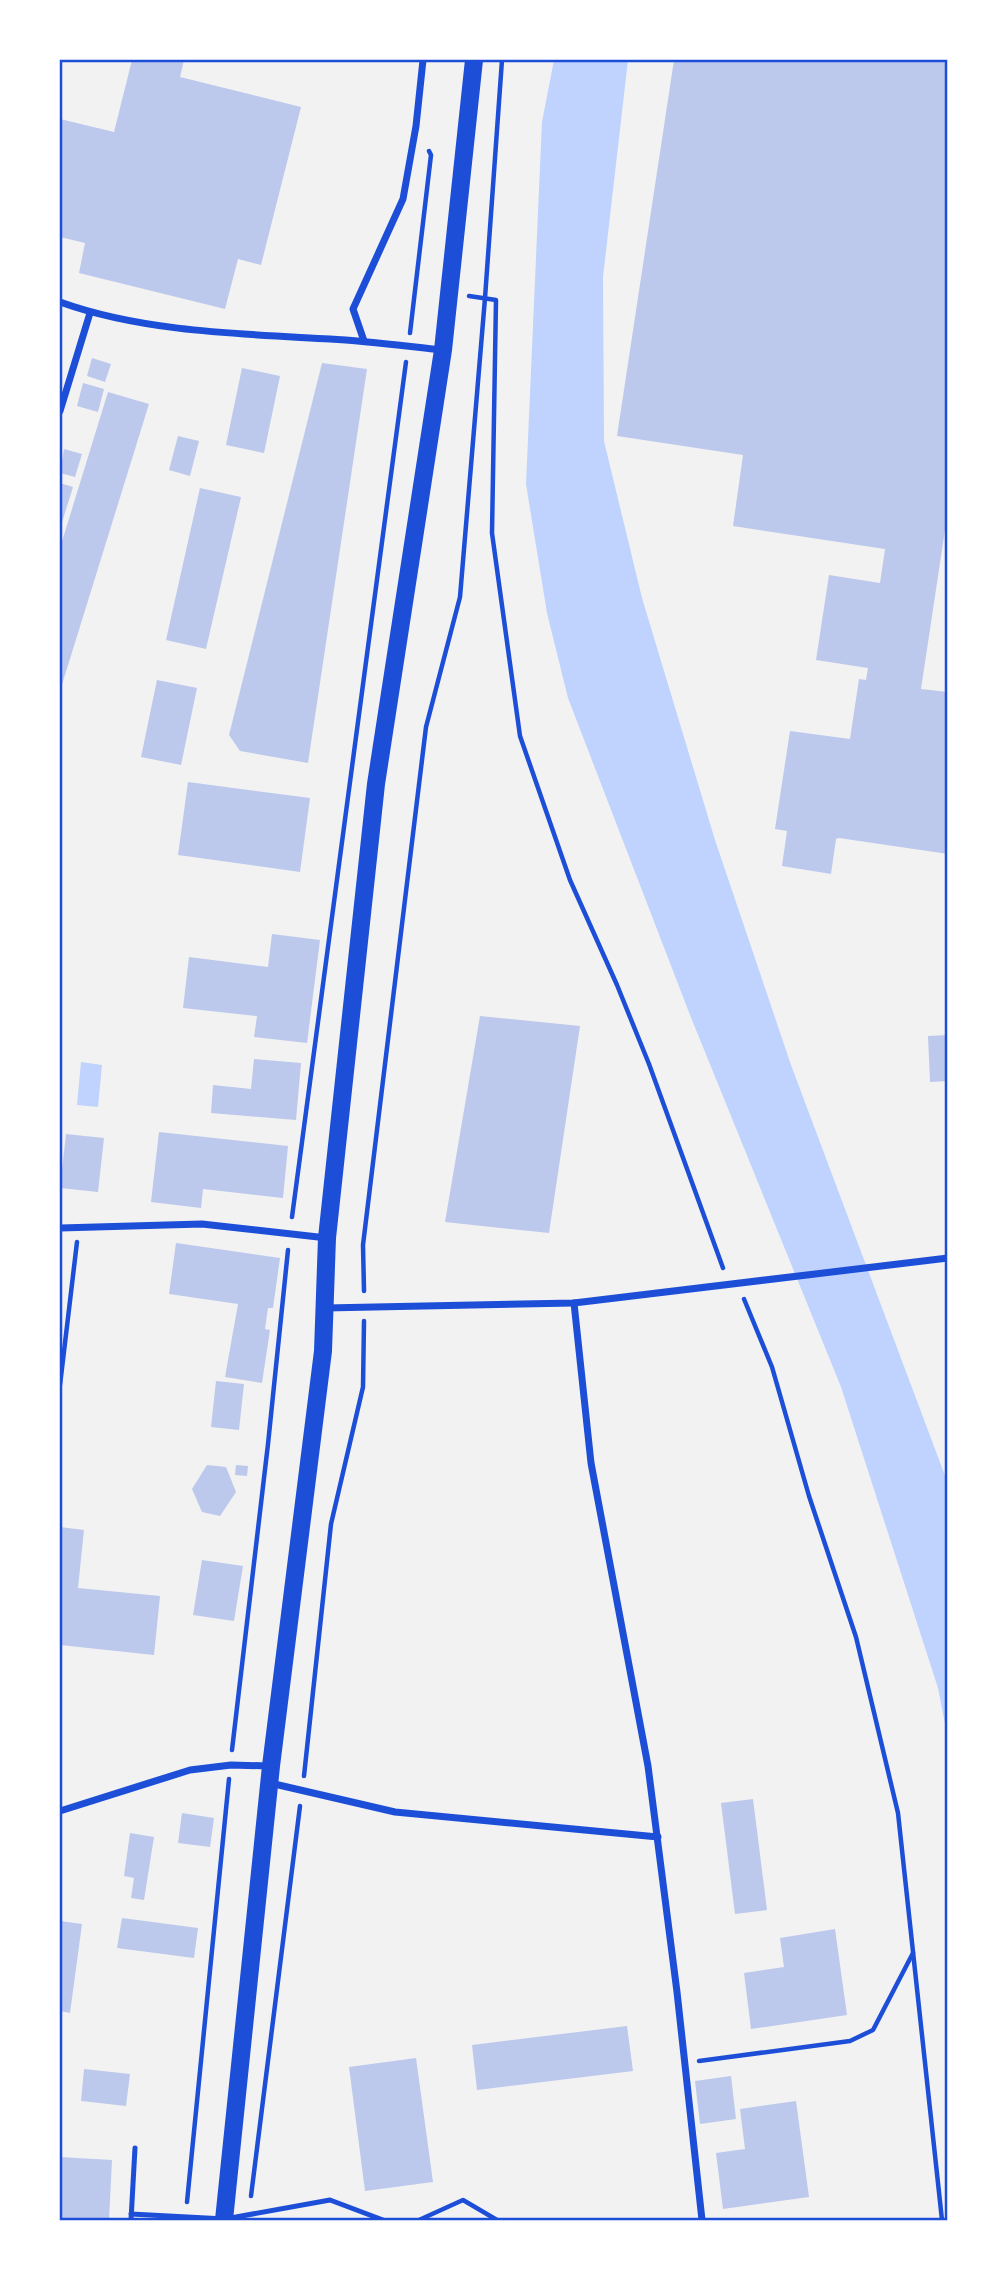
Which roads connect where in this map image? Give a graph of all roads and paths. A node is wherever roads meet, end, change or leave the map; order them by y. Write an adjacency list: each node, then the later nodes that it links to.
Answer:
1 (423, 60): 4 (street)
2 (474, 60): 5 (main road)
3 (502, 60): 6 (path)
4 (416, 126): 9 (street); 10 (path)
5 (449, 292): 6 (path); 11 (main road)
6 (485, 298): 19 (path); 21 (path)
7 (60, 302): 8 (street)
8 (90, 313): 9 (street); 12 (street)
9 (364, 341): 10 (street)
10 (409, 346): 11 (street); 15 (path)
11 (443, 349): 16 (main road)
12 (60, 411)
13 (60, 1227): 14 (street)
14 (79, 1227): 15 (street); 23 (path)
15 (290, 1234): 16 (street); 24 (path)
16 (327, 1238): 22 (main road)
17 (947, 1258): 18 (street)
18 (738, 1284): 19 (street); 29 (path)
19 (729, 1285): 20 (street)
20 (574, 1303): 21 (street); 28 (street)
21 (365, 1307): 22 (street); 26 (path)
22 (325, 1308): 25 (main road)
23 (60, 1385)
24 (231, 1765): 25 (street); 27 (street); 34 (path)
25 (270, 1774): 26 (street); 35 (main road)
26 (302, 1791): 28 (street); 32 (path)
27 (60, 1811)
28 (658, 1837): 30 (street)
29 (913, 1952): 30 (path); 40 (path)
30 (685, 2063): 39 (street)
31 (135, 2148): 33 (lane)
32 (249, 2214): 35 (lane); 36 (lane)
33 (131, 2217): 34 (lane)
34 (185, 2217): 35 (lane)
35 (224, 2220)
36 (383, 2221)
37 (419, 2221): 38 (path)
38 (497, 2221)
39 (702, 2221)
40 (943, 2221)

